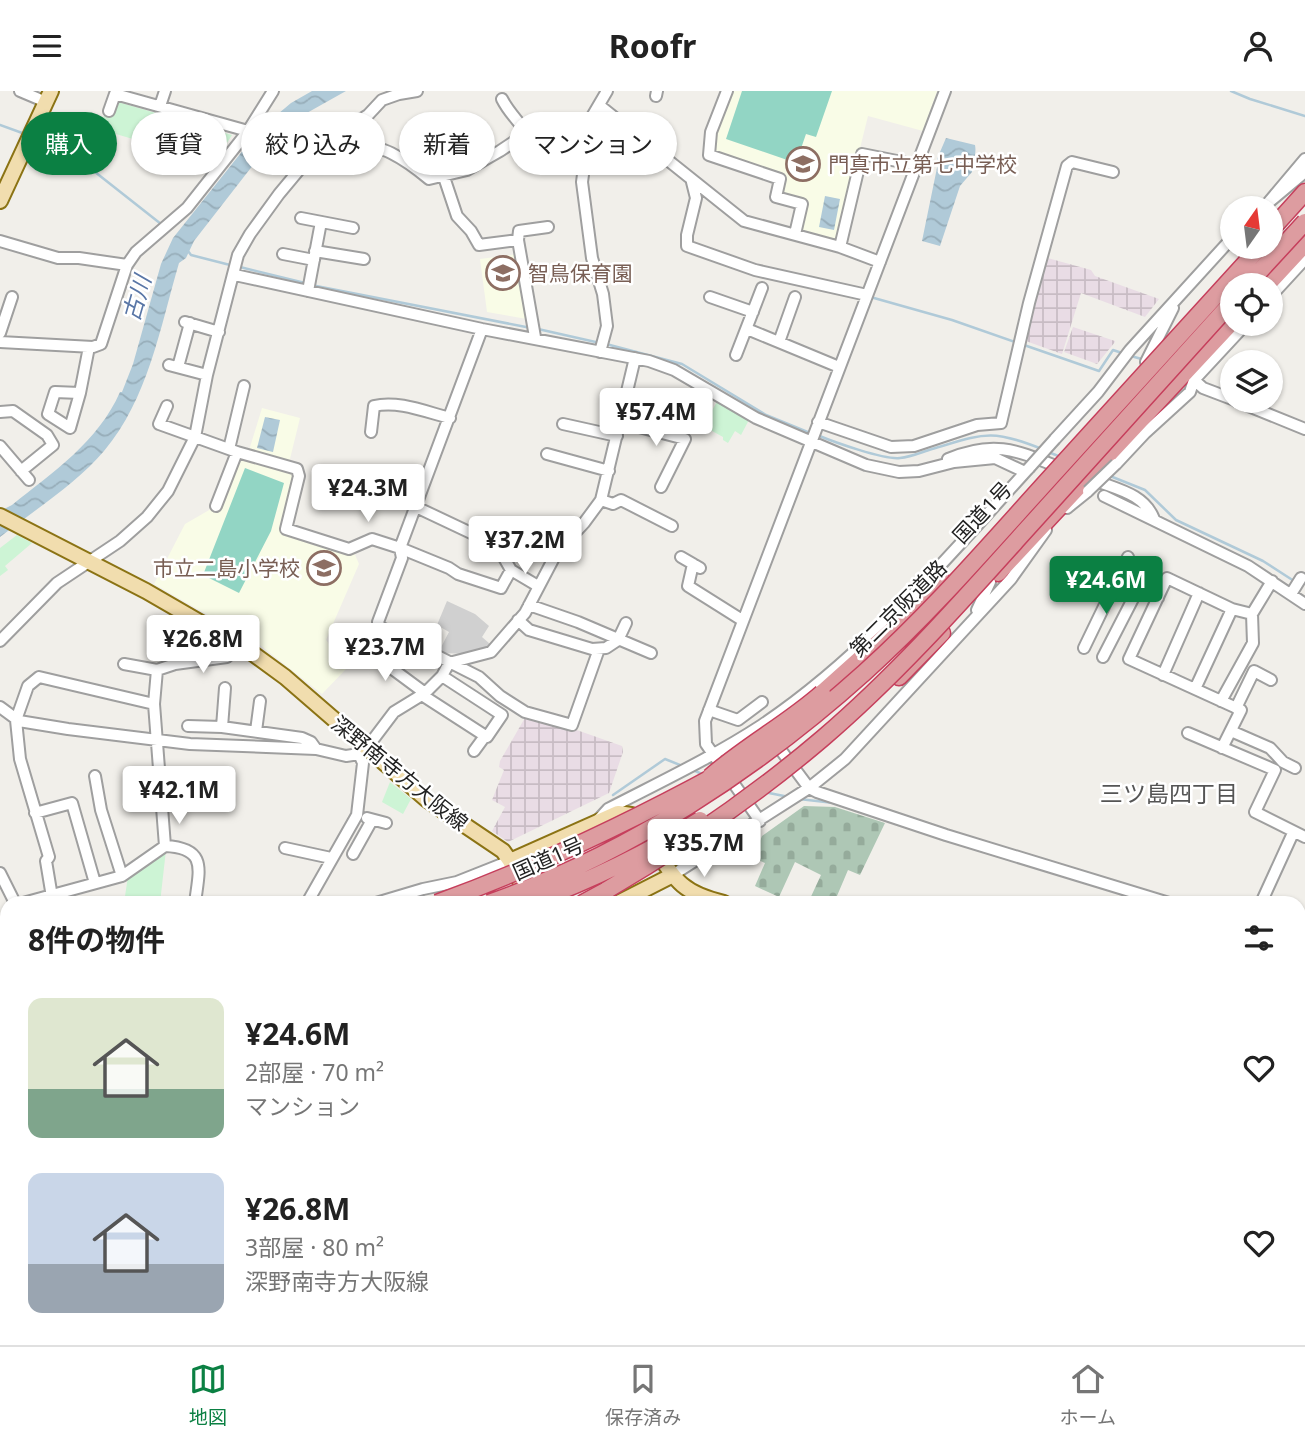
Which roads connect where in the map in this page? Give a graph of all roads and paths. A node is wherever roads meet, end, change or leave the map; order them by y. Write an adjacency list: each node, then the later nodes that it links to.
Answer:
1 (20, 91): 9 (street)
2 (165, 91): 11 (street)
3 (273, 91): 14 (street)
4 (416, 91): 15 (street)
5 (607, 91): 12 (street)
6 (727, 91): 42 (street)
7 (946, 91): 23 (street)
8 (114, 92): 11 (street); 13 (street)
9 (48, 96): 34 (main road)
10 (502, 99): 16 (street)
11 (160, 106): 18 (street)
12 (600, 106): 17 (street); 29 (street)
13 (109, 111)
14 (260, 112)
15 (372, 112)
16 (509, 112)
17 (596, 112)
18 (241, 129)
19 (241, 140): 57 (street)
20 (509, 145): 28 (street)
21 (385, 150): 28 (street)
22 (1305, 159): 31 (street)
23 (917, 165): 47 (street); 56 (street)
24 (1113, 172): 101 (street)
25 (1305, 172): 32 (street)
26 (294, 175): 58 (street)
27 (583, 175): 81 (street)
28 (444, 177): 44 (street)
29 (691, 181): 42 (street); 64 (street)
30 (1305, 192): 36 (highway)
31 (1273, 196)
32 (1276, 196)
33 (1305, 198): 37 (highway)
34 (0, 201)
35 (301, 218): 38 (street)
36 (1283, 218)
37 (1283, 220)
38 (321, 222): 41 (street); 50 (street)
39 (1305, 222): 59 (highway, bridge)
40 (548, 227): 44 (street)
41 (353, 228)
42 (794, 234): 47 (street)
43 (1305, 238): 54 (street)
44 (519, 240): 74 (street)
45 (0, 241): 57 (street)
46 (1305, 244): 60 (highway)
47 (840, 247): 56 (street)
48 (1220, 251): 68 (street)
49 (283, 254): 50 (street)
50 (315, 255): 51 (street); 62 (street)
51 (364, 259)
52 (1248, 259): 85 (highway, 国道1号)
53 (1248, 259): 161 (highway, 第二京阪道路, bridge)
54 (1273, 259)
55 (1305, 259): 61 (street)
56 (880, 262): 64 (street)
57 (127, 265): 82 (street)
58 (236, 269): 62 (street); 75 (street)
59 (1258, 273)
60 (1278, 273)
61 (1283, 283)
62 (309, 285): 72 (street)
63 (762, 288): 69 (street)
64 (867, 295): 86 (street)
65 (12, 297): 70 (street)
66 (710, 297): 69 (street)
67 (794, 297): 80 (street)
68 (1178, 297): 85 (street); 108 (street, bridge)
69 (753, 312): 73 (street)
70 (3, 314): 76 (street)
71 (1220, 315): 224 (highway, 第二京阪道路, bridge)
72 (482, 329): 74 (street); 96 (street)
73 (747, 330): 80 (street); 83 (street)
74 (533, 331): 81 (street)
75 (219, 332): 87 (street); 87 (street)
76 (0, 333)
77 (1220, 335): 89 (highway, 国道1号)
78 (1235, 336): 88 (street)
79 (0, 342): 82 (street)
80 (779, 342): 86 (street)
81 (602, 346): 84 (street)
82 (89, 347): 91 (street)
83 (736, 355)
84 (635, 358): 97 (street); 101 (street)
85 (1146, 362): 107 (highway, 国道1号)
86 (839, 367): 101 (street)
87 (207, 375): 103 (street)
88 (1194, 382): 89 (street); 92 (street); 112 (street, bridge)
89 (1174, 383): 112 (highway, 国道1号)
90 (244, 386): 105 (street)
91 (80, 393)
92 (1220, 395)
93 (167, 406): 103 (street)
94 (0, 412): 109 (street)
95 (1266, 413): 99 (street)
96 (450, 418): 100 (street); 118 (street)
97 (620, 422): 102 (street); 114 (street)
98 (563, 424): 102 (street)
99 (1305, 429)
100 (371, 432)
101 (814, 433): 111 (street); 145 (street)
102 (617, 436): 110 (street)
103 (195, 437): 105 (street); 125 (street)
104 (0, 446): 109 (street)
105 (233, 451): 117 (street); 122 (street)
106 (547, 454): 110 (street)
107 (1060, 460): 111 (street); 112 (street); 134 (highway, 国道1号)
108 (1027, 470): 111 (street); 132 (street)
109 (22, 471): 113 (street)
110 (609, 471): 116 (street)
111 (919, 471)
112 (1090, 477): 120 (street); 130 (highway, 国道1号); 143 (street)
113 (29, 480)
114 (661, 487)
115 (1104, 496): 120 (street)
116 (601, 500): 121 (street); 131 (street)
117 (215, 506)
118 (416, 507): 122 (street); 126 (street)
119 (0, 516): 125 (main road, 深野南寺方大阪線)
120 (1154, 519): 129 (street)
121 (672, 526)
122 (400, 548): 126 (street); 147 (street)
123 (681, 557): 145 (street)
124 (1128, 557): 128 (street)
125 (92, 562): 141 (main road, 深野南寺方大阪線); 149 (street)
126 (511, 570): 131 (street)
127 (1301, 578): 136 (street)
128 (1117, 579): 133 (street); 150 (street)
129 (1272, 581): 136 (street); 142 (street)
130 (989, 582): 143 (street); 188 (highway, 国道1号, bridge)
131 (538, 586): 139 (street)
132 (919, 588): 134 (highway); 178 (street)
133 (1138, 589): 137 (street); 155 (street)
134 (937, 591): 178 (highway, 国道1号, bridge)
135 (1199, 593): 137 (street); 140 (street); 162 (street)
136 (1291, 594): 138 (street)
137 (1158, 598): 162 (street)
138 (1305, 604)
139 (529, 605): 144 (street); 148 (street)
140 (1232, 609): 142 (street); 166 (street)
141 (189, 614): 159 (street); 186 (main road, 深野南寺方大阪線)
142 (1252, 614): 169 (street)
143 (973, 619): 192 (street)
144 (518, 620): 152 (street); 157 (street)
145 (742, 620): 174 (street)
146 (626, 623): 148 (street)
147 (392, 634): 156 (street); 157 (street)
148 (618, 640): 152 (street); 153 (street)
149 (0, 641)
150 (1084, 648)
151 (360, 649): 156 (street)
152 (599, 649): 157 (street)
153 (651, 653)
154 (227, 657): 159 (street)
155 (1103, 657)
156 (379, 659): 167 (street)
157 (449, 663): 163 (street)
158 (124, 664): 160 (street)
159 (175, 664): 160 (street)
160 (157, 670): 171 (street)
161 (866, 671): 218 (highway, bridge); 220 (highway, 第二京阪道路, bridge)
162 (1163, 675): 166 (street)
163 (442, 676): 167 (street); 182 (street)
164 (1271, 680): 173 (street)
165 (225, 688): 177 (street)
166 (1195, 689): 169 (street)
167 (424, 694): 182 (street); 186 (street)
168 (260, 701): 179 (street)
169 (1220, 701): 173 (street)
170 (762, 702): 174 (street)
171 (154, 704): 175 (street); 183 (street)
172 (0, 708): 175 (street)
173 (1236, 708): 180 (street)
174 (709, 710): 189 (street)
175 (16, 720): 183 (street); 194 (street)
176 (188, 726): 177 (street)
177 (222, 727): 179 (street)
178 (765, 729): 188 (street); 189 (highway, 国道1号, bridge)
179 (256, 731): 185 (street)
180 (1231, 731): 184 (street); 190 (street)
181 (1188, 733): 184 (street)
182 (485, 736): 187 (street)
183 (156, 741): 185 (street); 202 (street)
184 (1222, 748): 200 (street)
185 (316, 749): 186 (street)
186 (363, 751): 195 (street); 206 (main road, 深野南寺方大阪線)
187 (474, 751)
188 (791, 763): 192 (street); 193 (highway, 国道1号, bridge)
189 (722, 766): 193 (street); 198 (street); 221 (highway, 国道1号, bridge)
190 (1295, 768)
191 (95, 776): 208 (street)
192 (809, 787): 197 (street); 227 (street)
193 (741, 793): 197 (street); 223 (highway, 国道1号, bridge)
194 (35, 813): 211 (street); 213 (street)
195 (357, 815): 196 (street); 205 (street)
196 (372, 820): 199 (street); 204 (street)
197 (760, 821): 209 (street)
198 (596, 822): 206 (main road); 209 (main road)
199 (386, 823)
200 (1293, 833): 201 (street); 228 (street)
201 (1305, 838)
202 (165, 846): 208 (street); 215 (street)
203 (285, 848): 205 (street)
204 (353, 854)
205 (331, 858): 216 (street)
206 (510, 861): 210 (street); 222 (main road, 深野南寺方大阪線)
207 (0, 873): 212 (street)
208 (122, 876): 211 (street)
209 (671, 876): 225 (main road); 226 (main road)
210 (457, 882): 217 (street); 219 (street)
211 (95, 883): 214 (street)
212 (12, 896)
213 (52, 896)
214 (61, 896)
215 (196, 896)
216 (311, 896)
217 (399, 896)
218 (456, 896)
219 (461, 896)
220 (506, 896)
221 (514, 896)
222 (527, 896)
223 (547, 896)
224 (596, 896)
225 (633, 896)
226 (698, 896)
227 (1145, 896)
228 (1264, 896)

